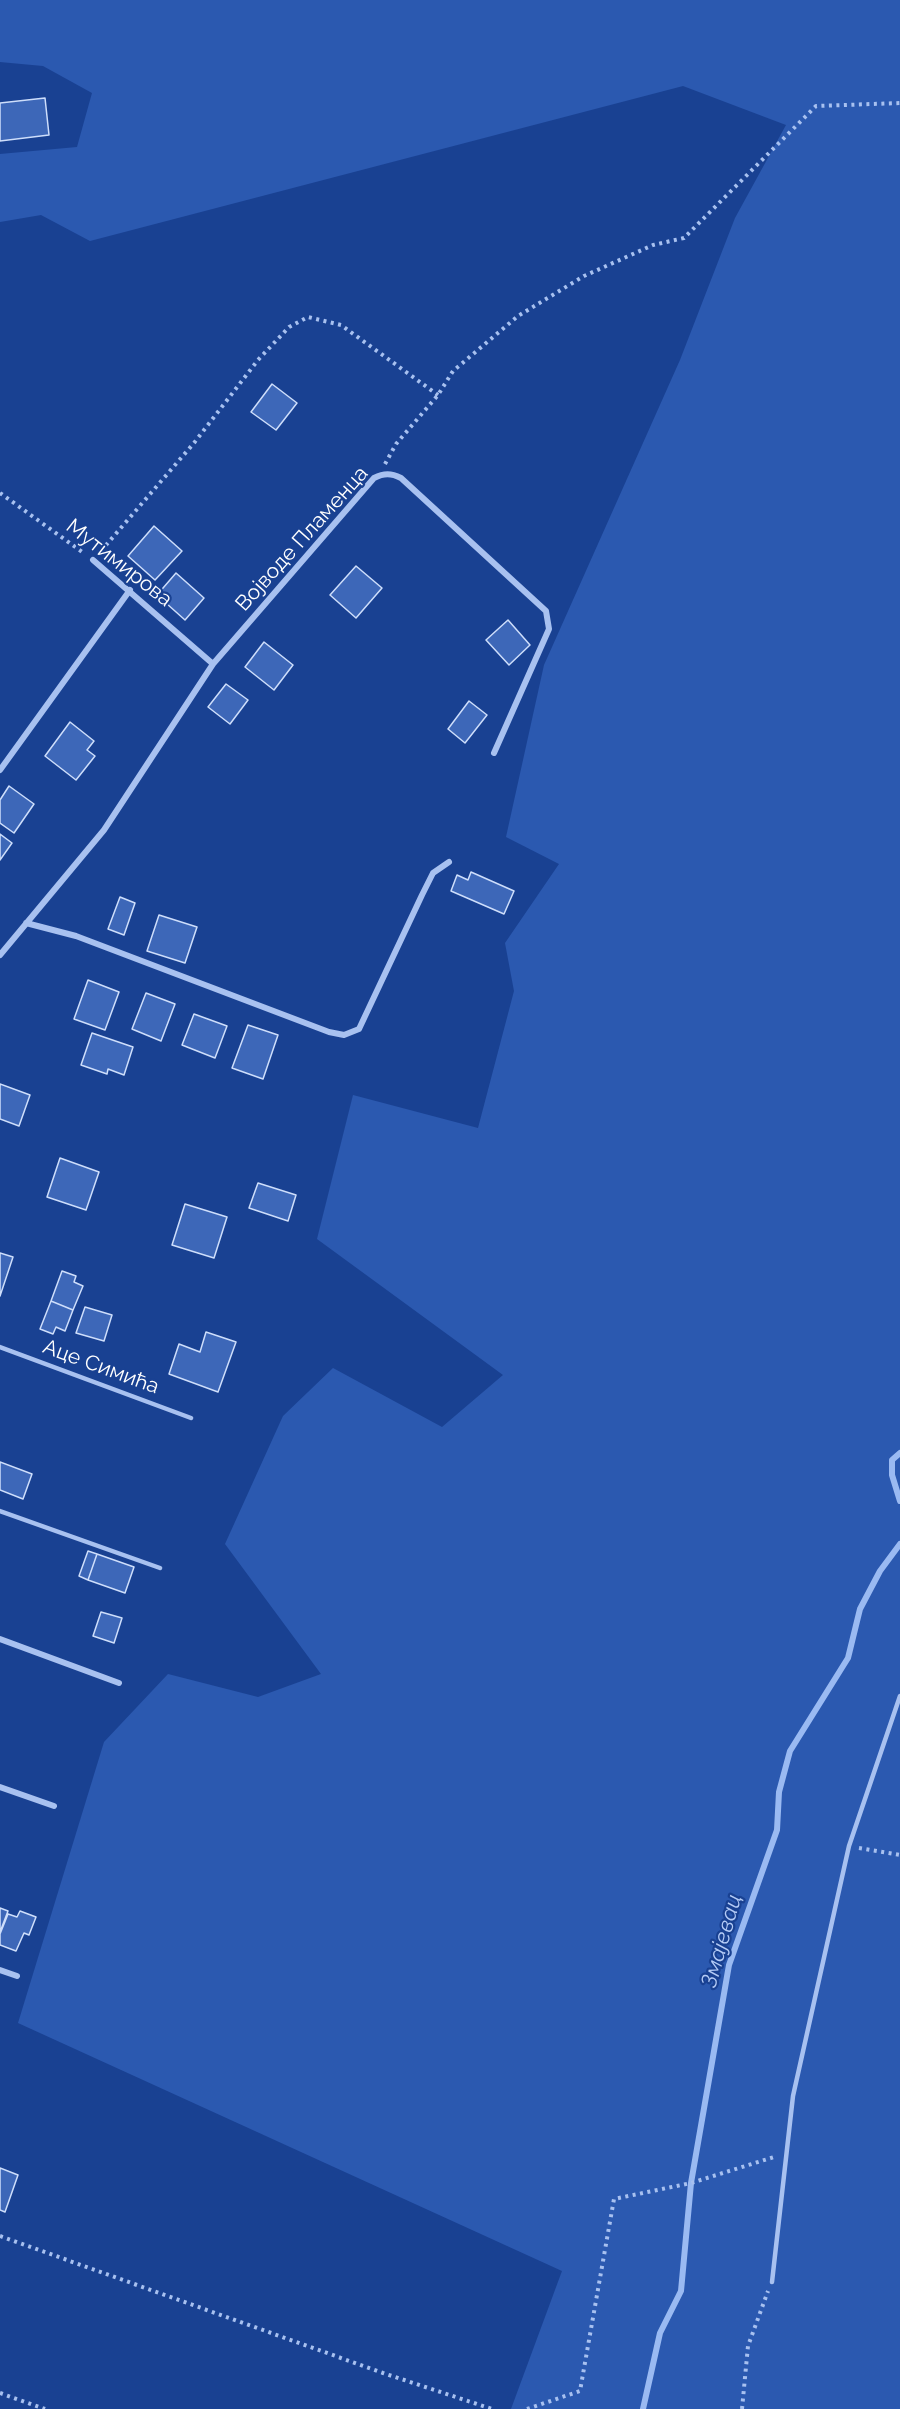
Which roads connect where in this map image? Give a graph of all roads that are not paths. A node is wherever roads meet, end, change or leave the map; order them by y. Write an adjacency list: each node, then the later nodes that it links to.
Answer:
1 (93, 560): 2 (street, Мутимирова)
2 (130, 590): 3 (street, Мутимирова); 5 (street)
3 (213, 664): 4 (street, Војводе Пламенца); 7 (street, Војводе Пламенца)
4 (494, 753)
5 (0, 770)
6 (449, 861): 7 (street)
7 (26, 924): 8 (street, Војводе Пламенца)
8 (0, 955)
9 (0, 1347): 10 (lane, Аце Симића)
10 (191, 1418)
11 (0, 1511): 12 (lane)
12 (160, 1568)
13 (0, 1639): 14 (street)
14 (119, 1683)
15 (900, 1696): 20 (lane)
16 (0, 1787): 17 (street)
17 (54, 1806)
18 (0, 1970): 19 (street)
19 (17, 1976)
20 (772, 2282)

